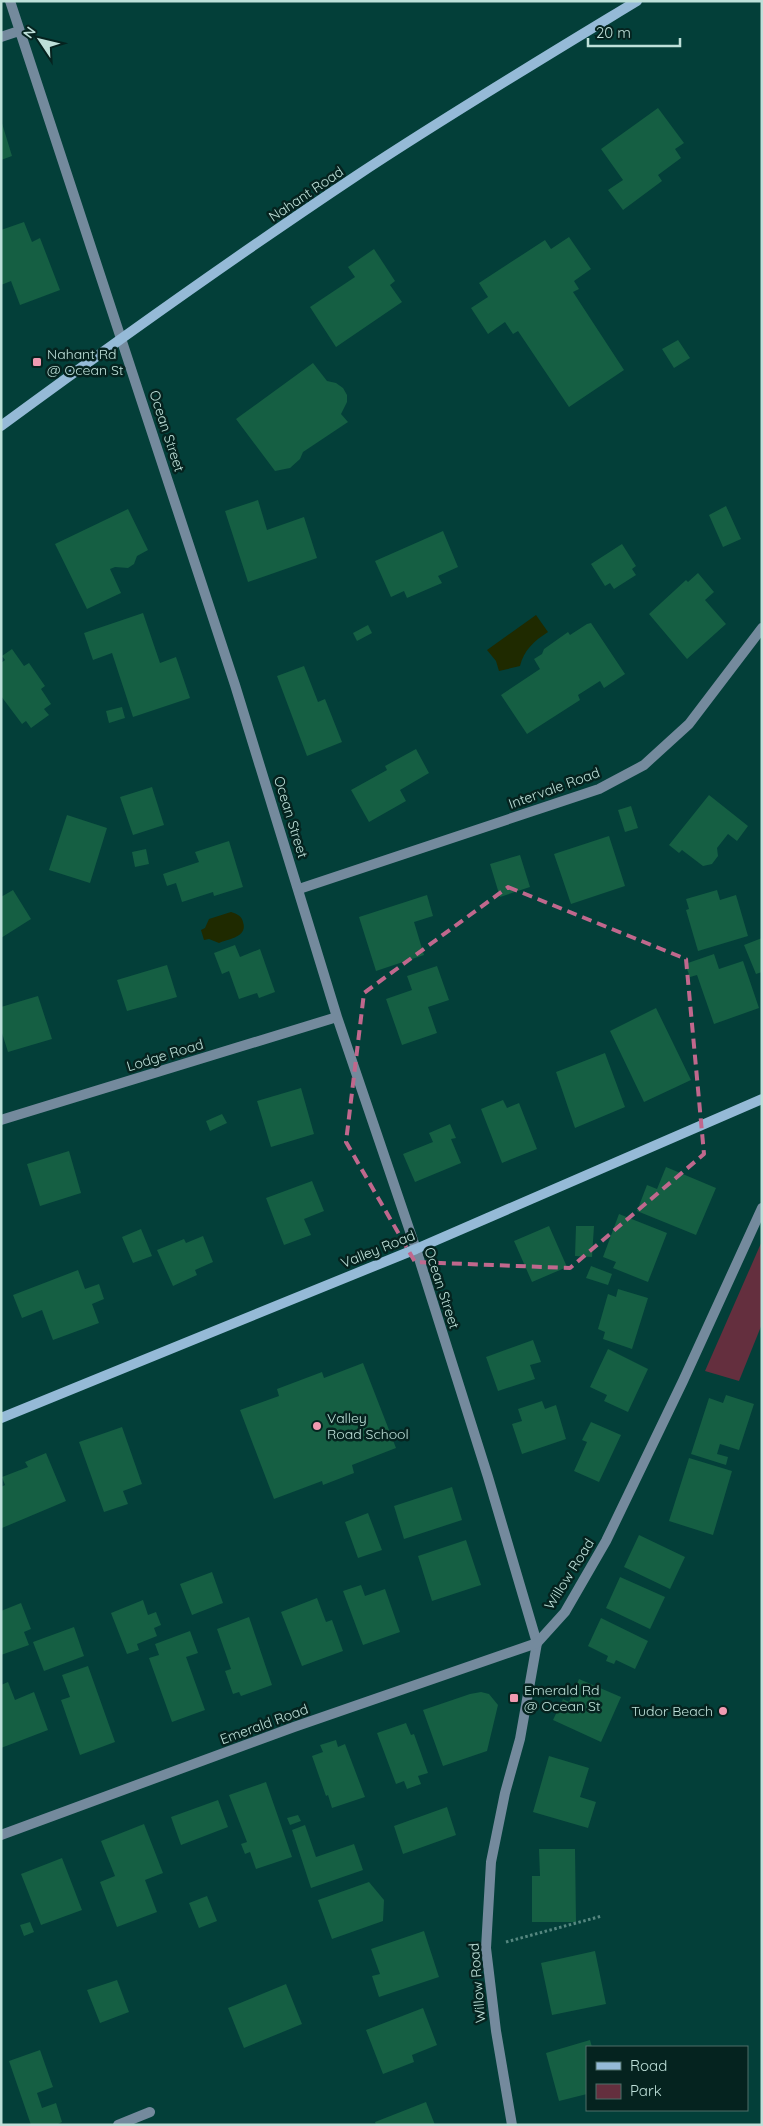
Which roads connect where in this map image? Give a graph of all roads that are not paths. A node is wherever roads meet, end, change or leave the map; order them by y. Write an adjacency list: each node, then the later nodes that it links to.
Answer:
1 (10, 1): 3 (street, Ocean Street)
2 (637, 1): 5 (main road, Nahant Road)
3 (19, 31): 4 (street); 5 (street, Ocean Street)
4 (1, 37)
5 (122, 338): 6 (main road, Nahant Road); 8 (street, Ocean Street)
6 (1, 426)
7 (762, 628): 8 (street, Intervale Road)
8 (299, 889): 9 (street, Ocean Street)
9 (337, 1017): 11 (street, Lodge Road); 13 (street, Ocean Street)
10 (762, 1099): 13 (main road, Valley Road)
11 (1, 1120)
12 (762, 1208): 15 (street, Willow Road)
13 (416, 1249): 14 (main road, Valley Road); 15 (street, Ocean Street)
14 (1, 1418)
15 (537, 1643): 16 (street, Emerald Road); 19 (street, Willow Road)
16 (1, 1835)
17 (150, 2112): 18 (street)
18 (118, 2125)
19 (512, 2125)

